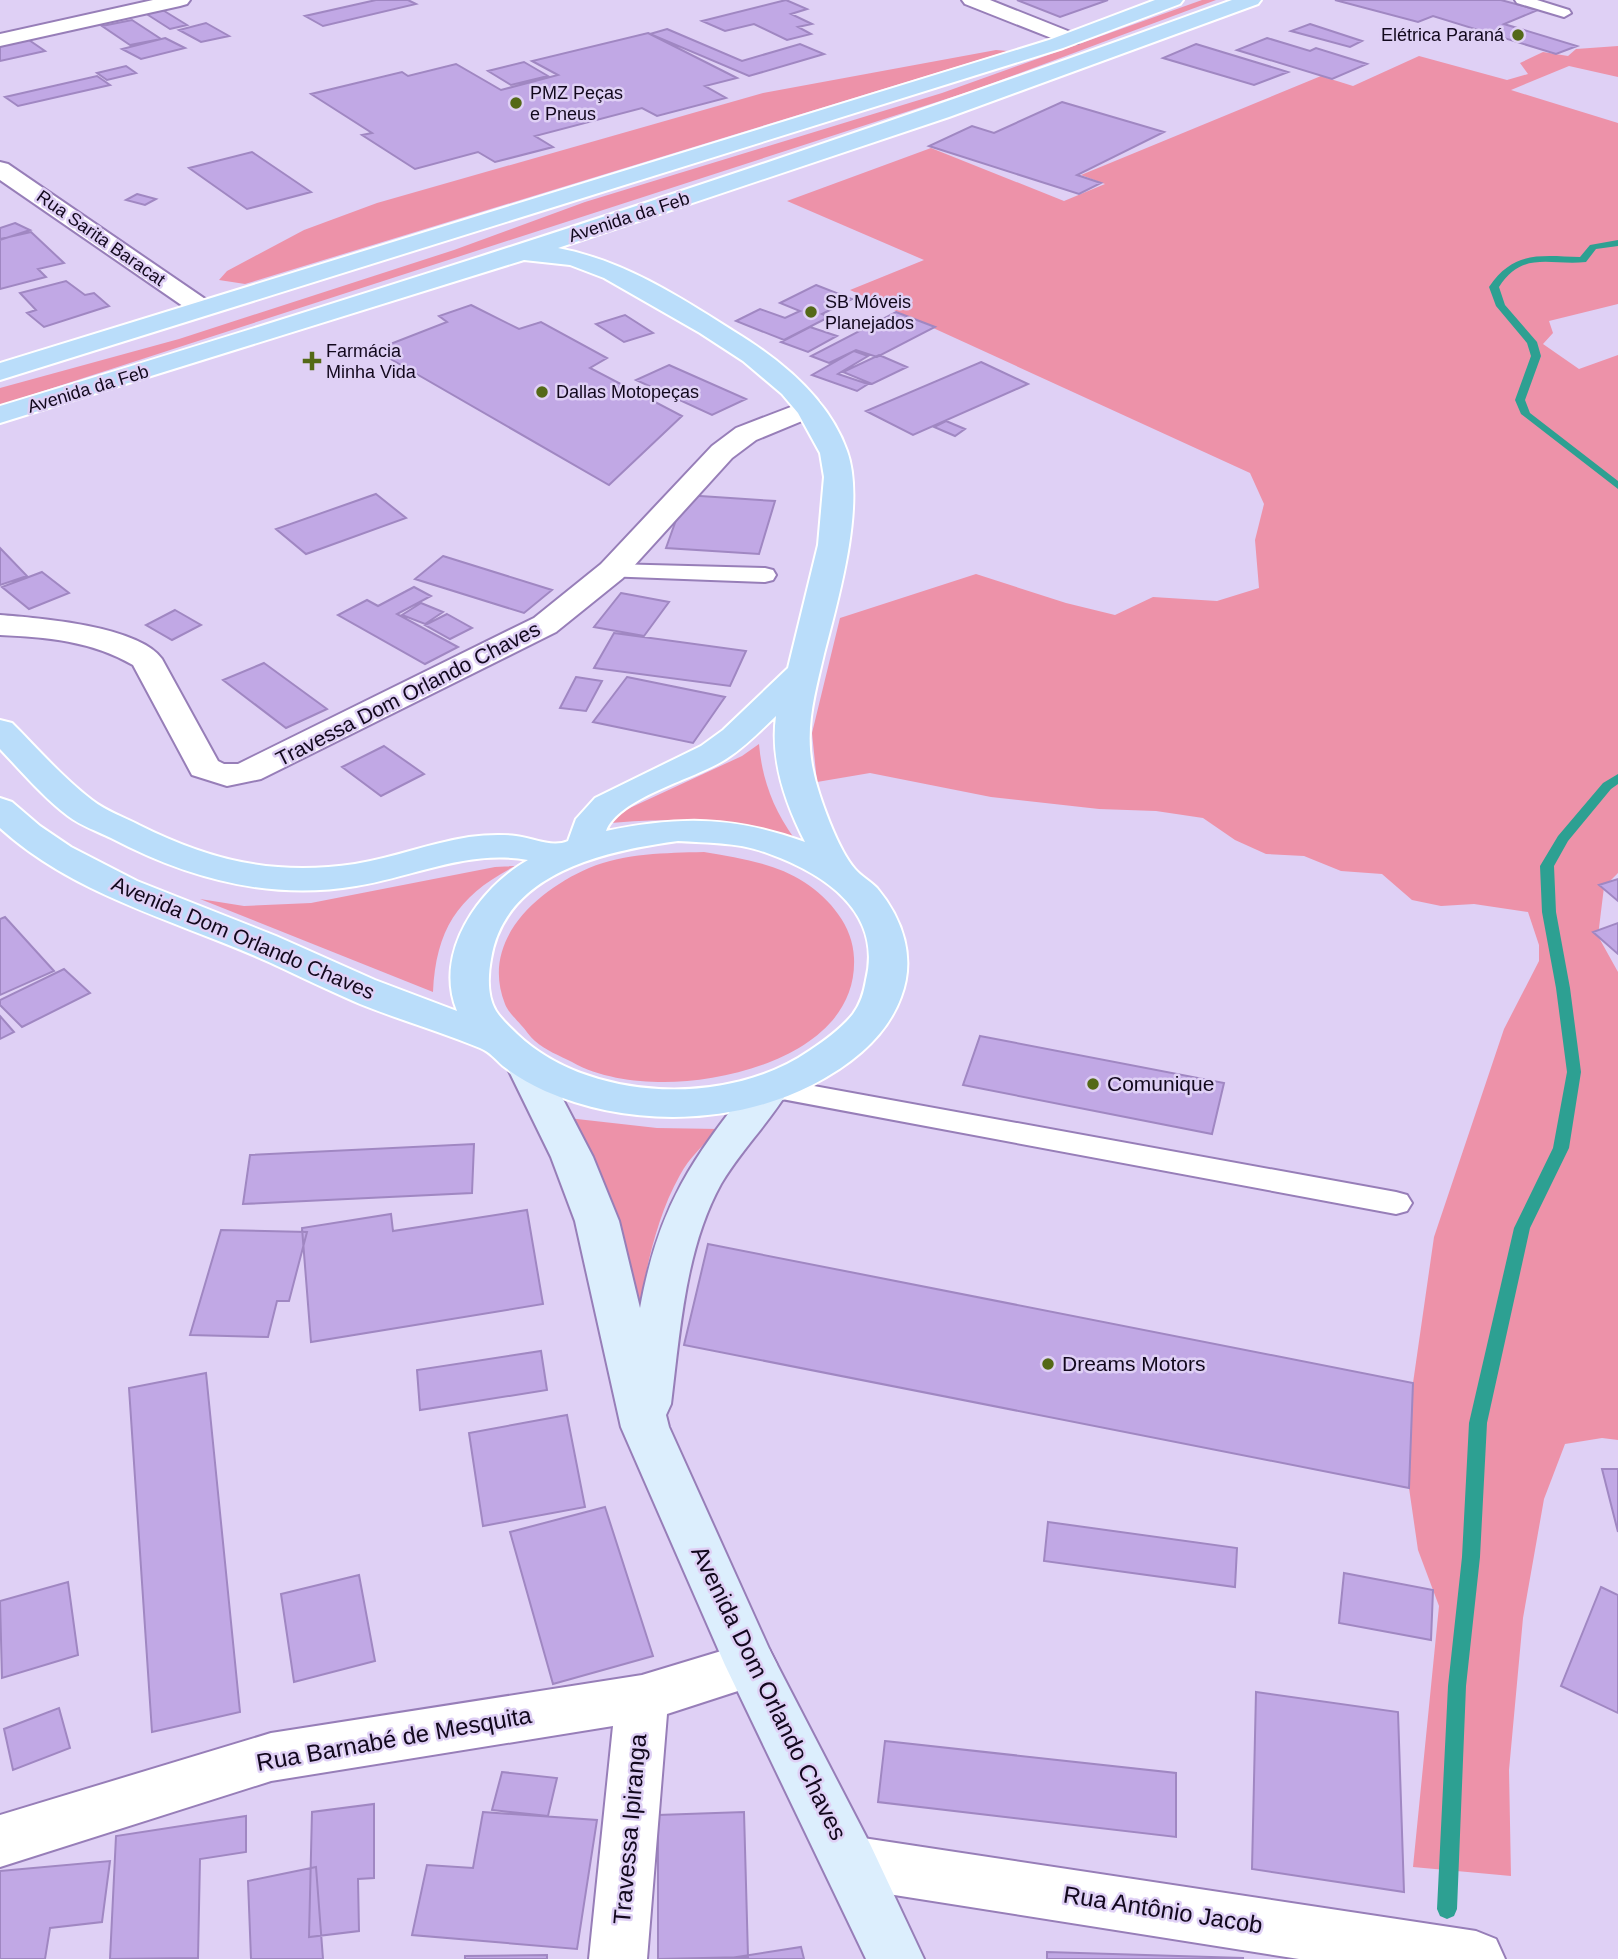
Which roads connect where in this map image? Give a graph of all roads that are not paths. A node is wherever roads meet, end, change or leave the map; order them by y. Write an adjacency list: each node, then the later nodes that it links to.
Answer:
1 (105, 0): 7 (street)
2 (180, 0): 7 (street)
3 (972, 0): 9 (street)
4 (1174, 0): 9 (main road, Avenida da Feb)
5 (1251, 0): 12 (main road, Avenida da Feb)
6 (1522, 0): 8 (lane)
7 (122, 12): 10 (street)
8 (1564, 12)
9 (1070, 39): 15 (main road, Avenida da Feb)
10 (0, 40)
11 (0, 169): 15 (street, Rua Sarita Baracat)
12 (624, 220): 13 (main road, Avenida da Feb); 14 (main road)
13 (511, 255): 14 (main road, Avenida Dom Orlando Chaves); 20 (main road, Avenida da Feb)
14 (616, 272): 19 (main road, Avenida Dom Orlando Chaves)
15 (202, 308): 16 (main road, Avenida da Feb)
16 (64, 351): 17 (main road); 18 (main road, Avenida da Feb)
17 (0, 364)
18 (0, 372)
19 (809, 408): 21 (street, Travessa Dom Orlando Chaves); 24 (main road, Avenida Dom Orlando Chaves)
20 (0, 415)
21 (612, 571): 22 (lane); 23 (street, Travessa Dom Orlando Chaves)
22 (765, 575)
23 (0, 625)
24 (802, 673): 27 (main road); 28 (main road, Avenida Dom Orlando Chaves)
25 (0, 730): 27 (main road, Avenida Dom Orlando Chaves)
26 (0, 809): 29 (main road, Avenida Dom Orlando Chaves)
27 (572, 851): 28 (main road, Avenida Dom Orlando Chaves); 29 (main road, Avenida Dom Orlando Chaves)
28 (839, 874): 30 (main road, Avenida Dom Orlando Chaves)
29 (513, 1053): 30 (main road, Avenida Dom Orlando Chaves); 32 (main road, Avenida Dom Orlando Chaves)
30 (770, 1087): 31 (lane); 32 (main road, Avenida Dom Orlando Chaves)
31 (1395, 1203)
32 (645, 1427): 33 (main road, Avenida Dom Orlando Chaves)
33 (751, 1665): 34 (street, Rua Barnabé de Mesquita); 36 (main road, Avenida Dom Orlando Chaves)
34 (642, 1699): 35 (street, Rua Barnabé de Mesquita); 37 (street, Travessa Ipiranga)
35 (0, 1840)
36 (850, 1862): 38 (main road, Avenida Dom Orlando Chaves); 39 (street, Rua Antônio Jacob)
37 (618, 1959)
38 (895, 1959)
39 (1476, 1959)

